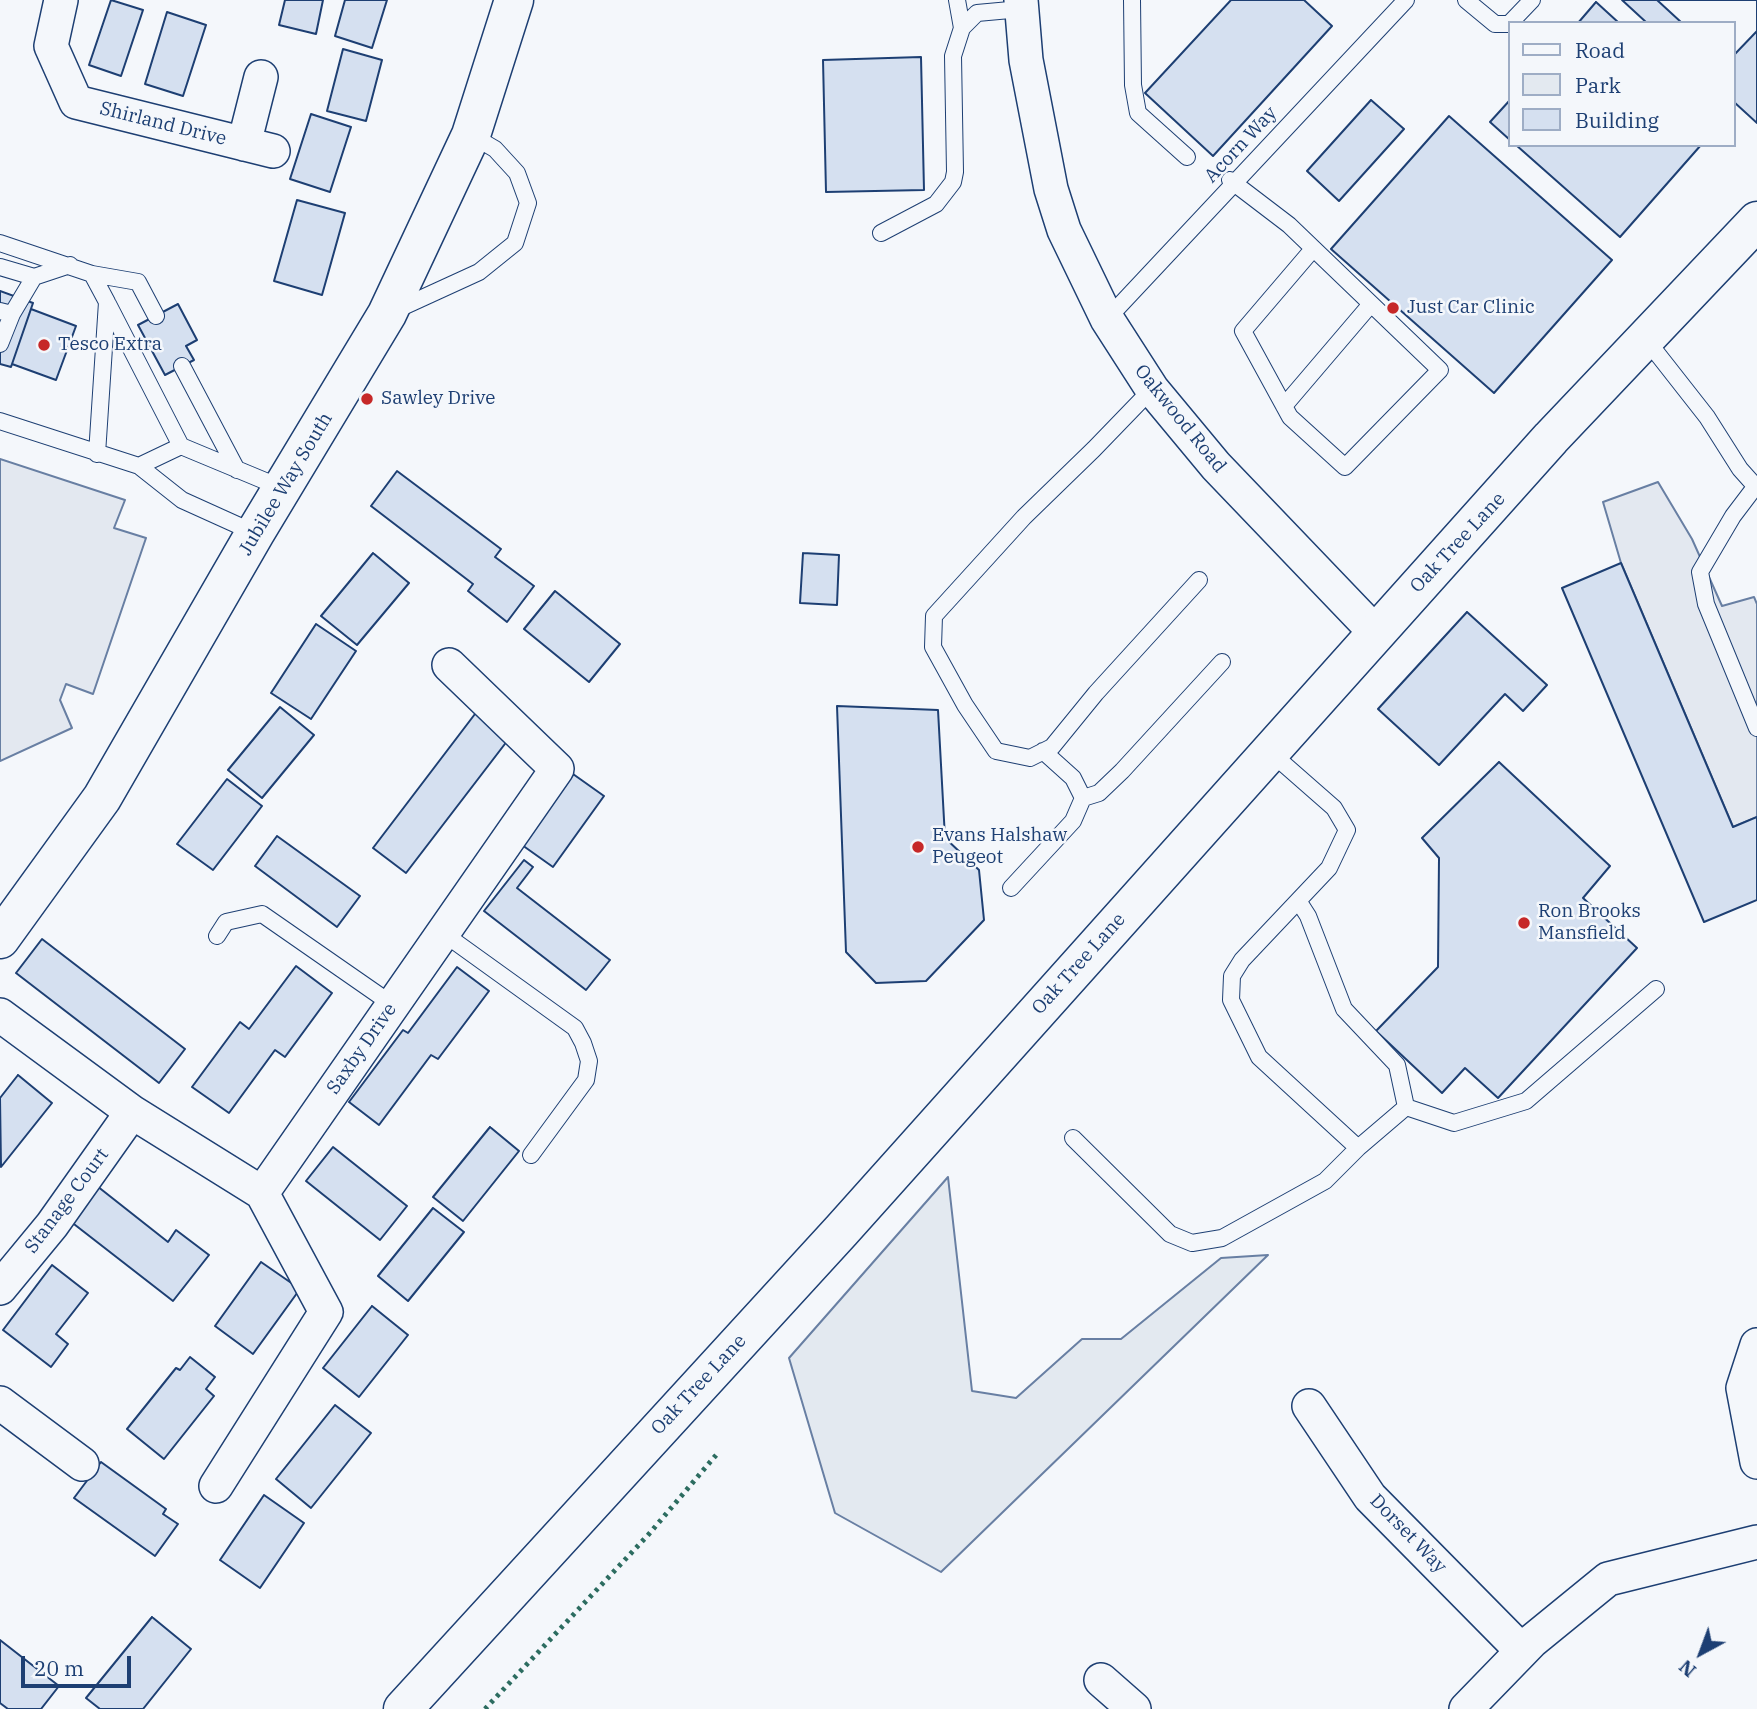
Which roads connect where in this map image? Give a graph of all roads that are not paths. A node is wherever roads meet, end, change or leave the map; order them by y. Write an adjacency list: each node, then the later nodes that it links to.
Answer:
1 (61, 0): 12 (street, Shirland Drive)
2 (514, 0): 13 (main road, Jubilee Way South)
3 (957, 0): 11 (lane)
4 (1132, 0): 14 (lane)
5 (1406, 0): 15 (lane, Acorn Way)
6 (1466, 0): 10 (lane)
7 (1532, 0): 9 (lane)
8 (1021, 5): 11 (lane); 29 (street, Oakwood Road)
9 (1512, 21)
10 (1508, 24)
11 (962, 28): 17 (lane)
12 (261, 77)
13 (471, 135): 27 (main road, Jubilee Way South); 27 (lane)
14 (1187, 158)
15 (1232, 181): 19 (lane); 29 (lane, Acorn Way)
16 (1757, 221): 30 (main road, Oak Tree Lane)
17 (881, 233)
18 (0, 243): 20 (lane)
19 (1313, 249): 25 (lane); 34 (lane)
20 (70, 265): 22 (lane); 23 (lane)
21 (0, 267): 23 (lane)
22 (92, 274): 24 (lane); 28 (lane)
23 (34, 277): 26 (lane)
24 (107, 302): 36 (lane); 37 (lane)
25 (1371, 304): 34 (lane); 34 (lane)
26 (6, 313): 31 (lane)
27 (387, 314): 41 (main road, Jubilee Way South)
28 (156, 316)
29 (1107, 319): 33 (street, Oakwood Road)
30 (1646, 338): 40 (lane); 44 (main road, Oak Tree Lane)
31 (0, 344)
32 (182, 366): 39 (lane)
33 (1152, 389): 44 (street, Oakwood Road); 48 (lane)
34 (1284, 406)
35 (0, 421): 37 (lane)
36 (181, 446): 38 (lane); 39 (lane)
37 (97, 454): 38 (lane)
38 (139, 466): 42 (lane)
39 (237, 470): 41 (lane)
40 (1756, 487): 47 (lane)
41 (283, 488): 42 (main road, Jubilee Way South)
42 (255, 533): 55 (main road, Jubilee Way South)
43 (1199, 580): 48 (lane)
44 (1375, 632): 49 (main road, Oak Tree Lane)
45 (1223, 662): 50 (lane)
46 (449, 665): 53 (street, Saxby Drive)
47 (1757, 728)
48 (1043, 751): 50 (lane)
49 (1269, 751): 52 (lane); 76 (main road, Oak Tree Lane)
50 (1083, 798): 51 (lane)
51 (1011, 888)
52 (1299, 902): 59 (lane); 62 (lane)
53 (443, 933): 57 (street, Saxby Drive); 63 (lane)
54 (217, 936): 57 (lane)
55 (0, 939)
56 (1656, 989): 59 (lane)
57 (393, 1005): 64 (street, Saxby Drive)
58 (0, 1015): 60 (street)
59 (1406, 1107): 62 (lane)
60 (132, 1112): 64 (street); 65 (street, Stanage Court)
61 (1073, 1138): 62 (lane)
62 (1358, 1148)
63 (531, 1155)
64 (262, 1193): 71 (street)
65 (0, 1288)
66 (1757, 1345): 69 (street)
67 (0, 1403): 70 (street)
68 (1309, 1406): 73 (street, Dorset Way)
69 (1757, 1462)
70 (82, 1464)
71 (216, 1486)
72 (1757, 1542): 73 (street)
73 (1522, 1651): 77 (street)
74 (1101, 1680): 75 (street)
75 (1131, 1708)
76 (403, 1709)
77 (1466, 1709)

